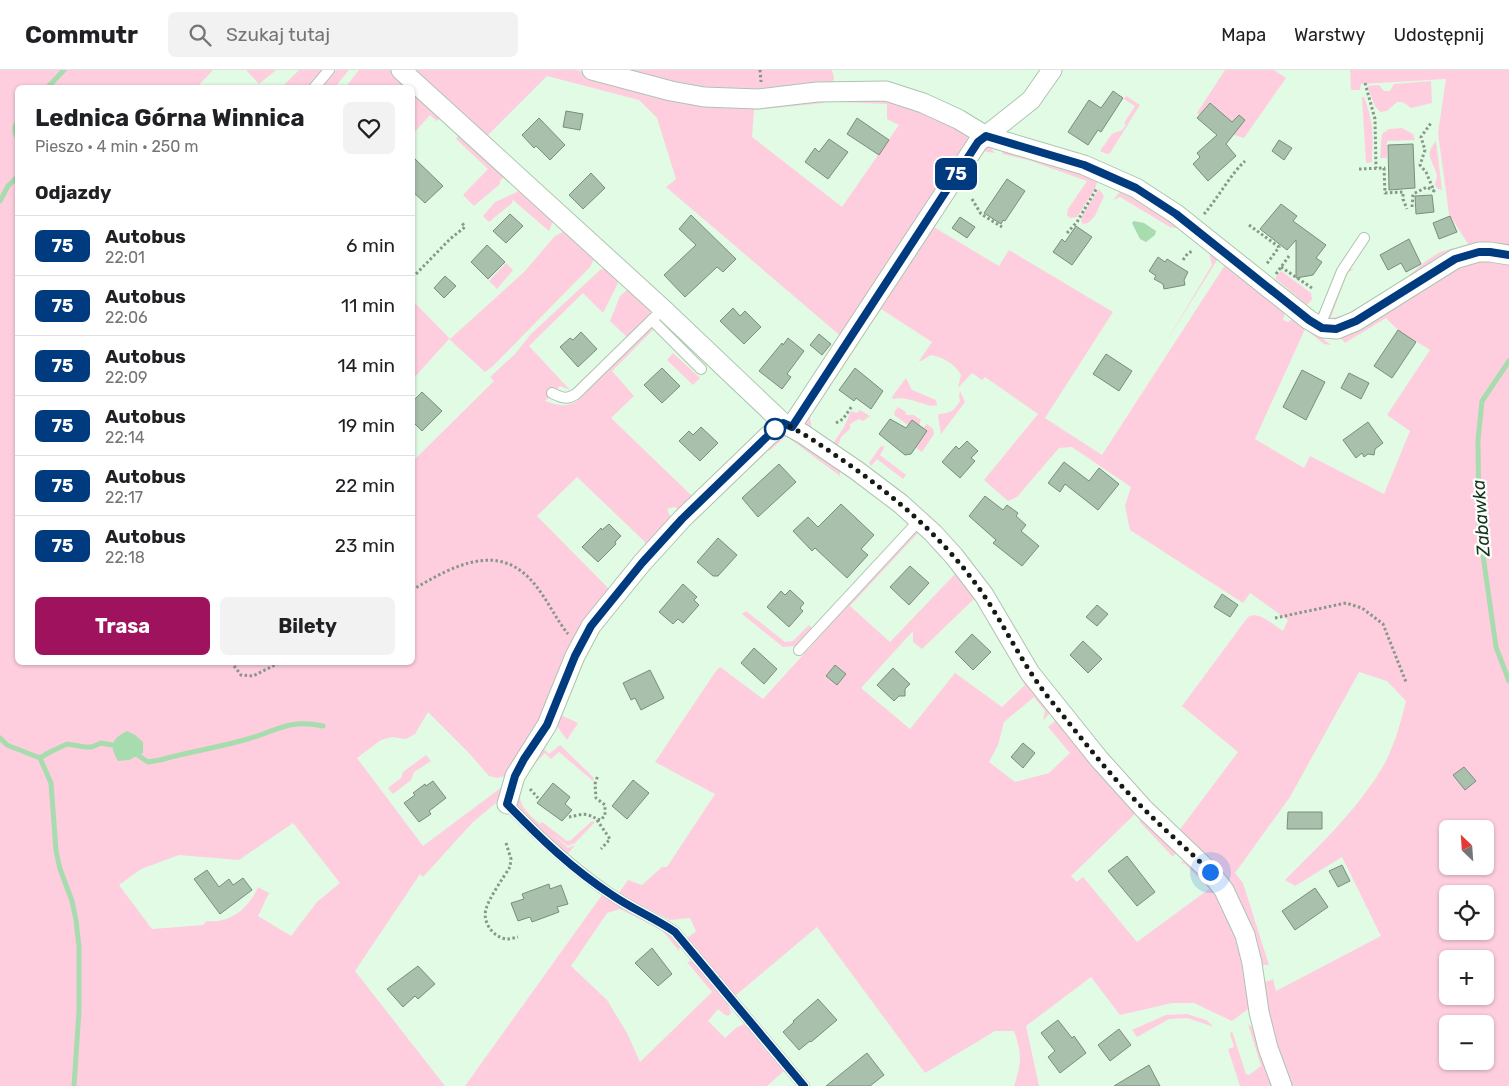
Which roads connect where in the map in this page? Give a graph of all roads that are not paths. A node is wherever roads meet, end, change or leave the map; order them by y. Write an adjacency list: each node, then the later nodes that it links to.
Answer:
1 (329, 70): 5 (lane)
2 (401, 70): 9 (street)
3 (592, 70): 6 (street)
4 (1052, 70): 6 (street)
5 (316, 85)
6 (986, 136): 10 (street); 14 (street)
7 (1364, 238): 10 (lane)
8 (1509, 255): 10 (street)
9 (657, 314): 11 (street); 13 (lane)
10 (1316, 324)
11 (686, 342): 12 (lane); 14 (street)
12 (701, 368)
13 (552, 393)
14 (787, 425): 15 (street); 17 (street)
15 (915, 516): 16 (lane); 19 (street)
16 (799, 650)
17 (507, 804): 18 (lane)
18 (804, 1086)
19 (1282, 1086)

